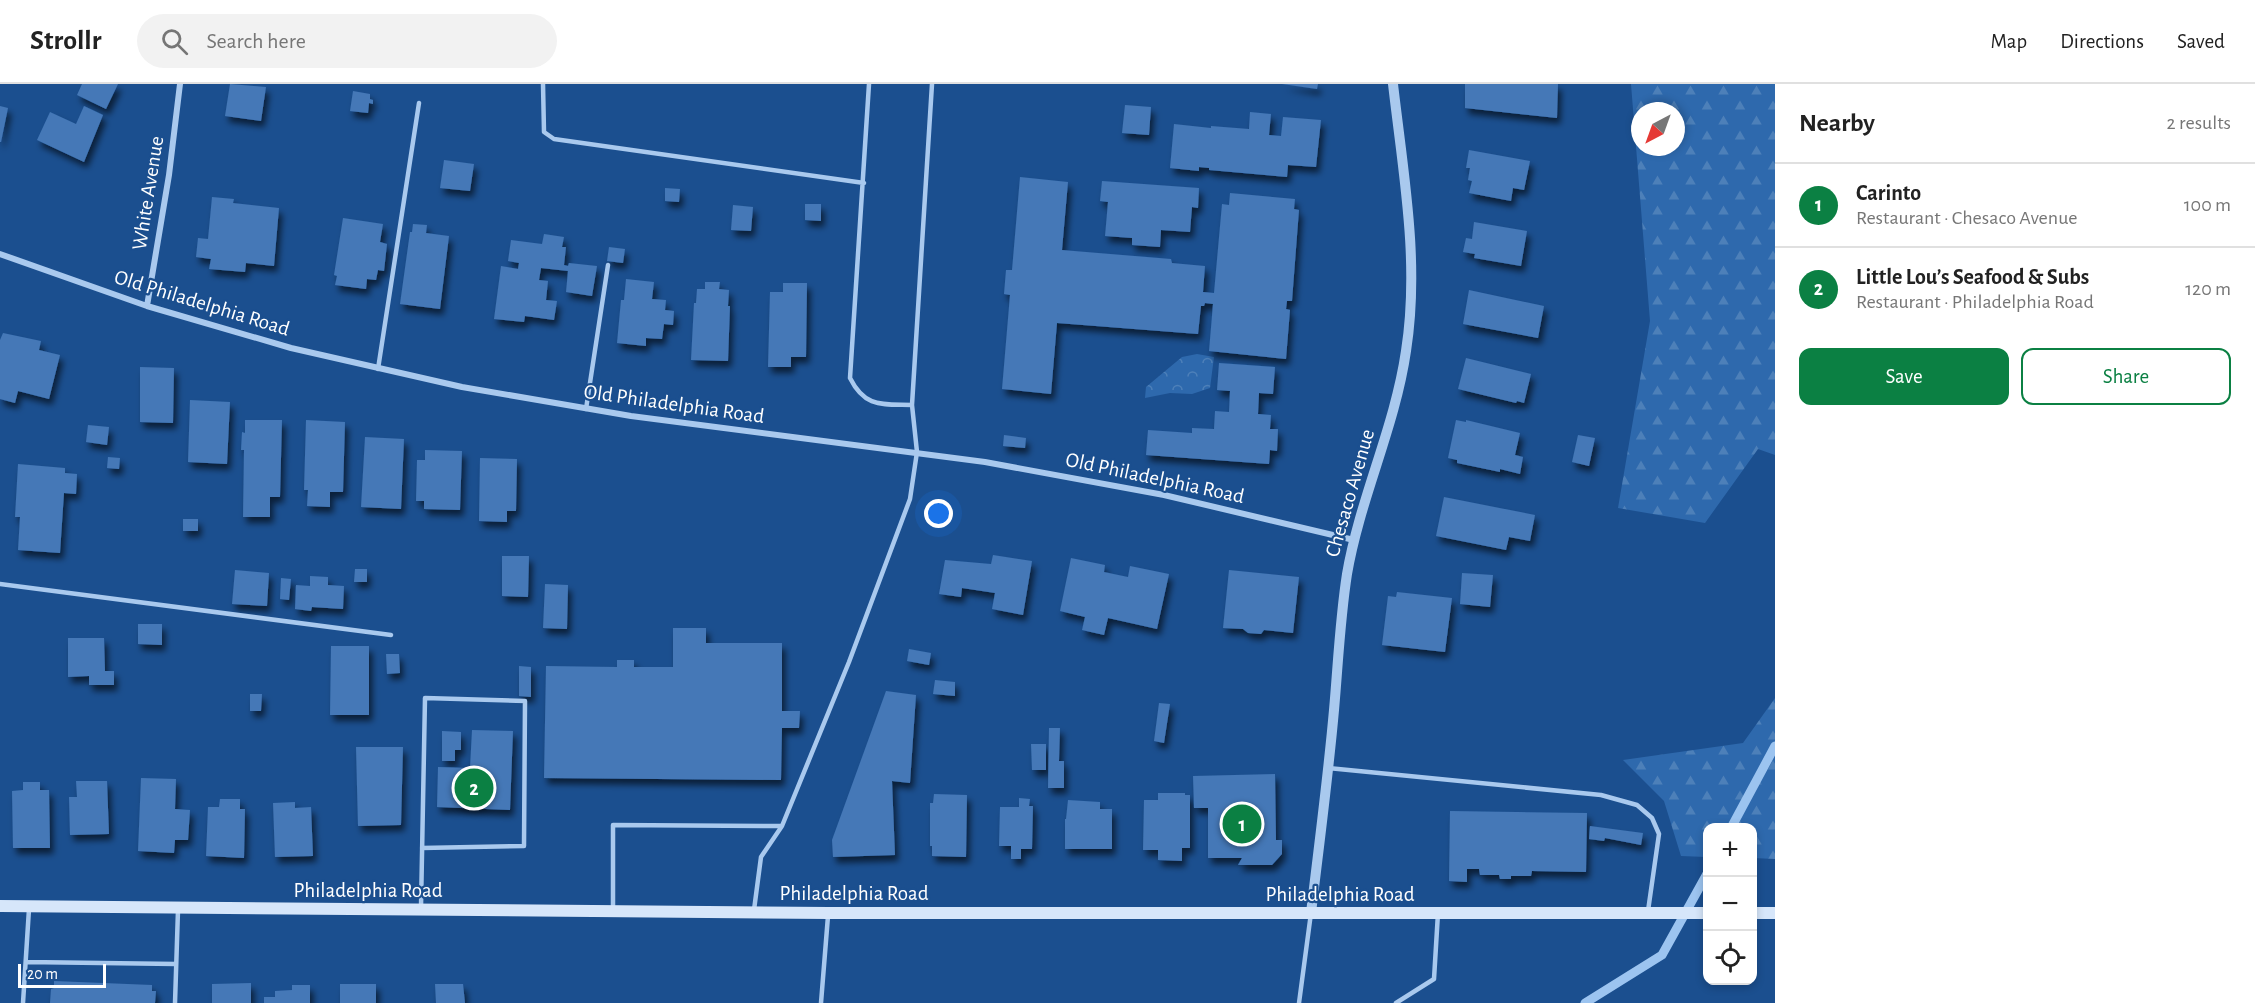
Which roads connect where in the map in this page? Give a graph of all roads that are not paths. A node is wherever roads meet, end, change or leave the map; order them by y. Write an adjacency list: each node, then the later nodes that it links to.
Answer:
1 (180, 84): 10 (street, White Avenue)
2 (543, 84): 7 (lane)
3 (869, 84): 7 (lane)
4 (932, 84): 12 (lane)
5 (1393, 84): 15 (street, Chesaco Avenue)
6 (419, 103): 11 (lane)
7 (864, 183): 12 (lane)
8 (0, 254): 10 (street, Old Philadelphia Road)
9 (608, 265): 13 (lane)
10 (147, 306): 11 (street, Old Philadelphia Road)
11 (378, 369): 13 (street, Old Philadelphia Road)
12 (912, 405): 14 (lane)
13 (586, 409): 14 (street, Old Philadelphia Road)
14 (917, 452): 15 (street, Old Philadelphia Road); 19 (lane)
15 (1354, 540): 18 (street, Chesaco Avenue)
16 (0, 584): 17 (lane)
17 (391, 635)
18 (1328, 768): 28 (street, Chesaco Avenue); 33 (lane)
19 (782, 826): 25 (lane); 26 (lane)
20 (422, 848): 20 (lane); 24 (lane)
21 (0, 906): 22 (main road, Philadelphia Road)
22 (29, 906): 23 (main road, Philadelphia Road); 34 (lane)
23 (178, 907): 24 (main road, Philadelphia Road); 35 (lane)
24 (421, 910): 25 (main road, Philadelphia Road)
25 (613, 912): 26 (main road, Philadelphia Road)
26 (754, 913): 27 (main road, Philadelphia Road)
27 (829, 913): 28 (main road, Philadelphia Road); 38 (lane)
28 (1311, 913): 29 (main road, Philadelphia Road); 39 (lane)
29 (1438, 913): 33 (main road, Philadelphia Road); 40 (lane)
30 (1703, 913): 33 (main road, Philadelphia Road)
31 (1757, 913): 32 (main road)
32 (1775, 913)
33 (1648, 914)
34 (26, 962): 35 (lane); 36 (lane)
35 (176, 964): 37 (lane)
36 (23, 1003)
37 (175, 1003)
38 (820, 1003)
39 (1299, 1003)
40 (1396, 1003)

